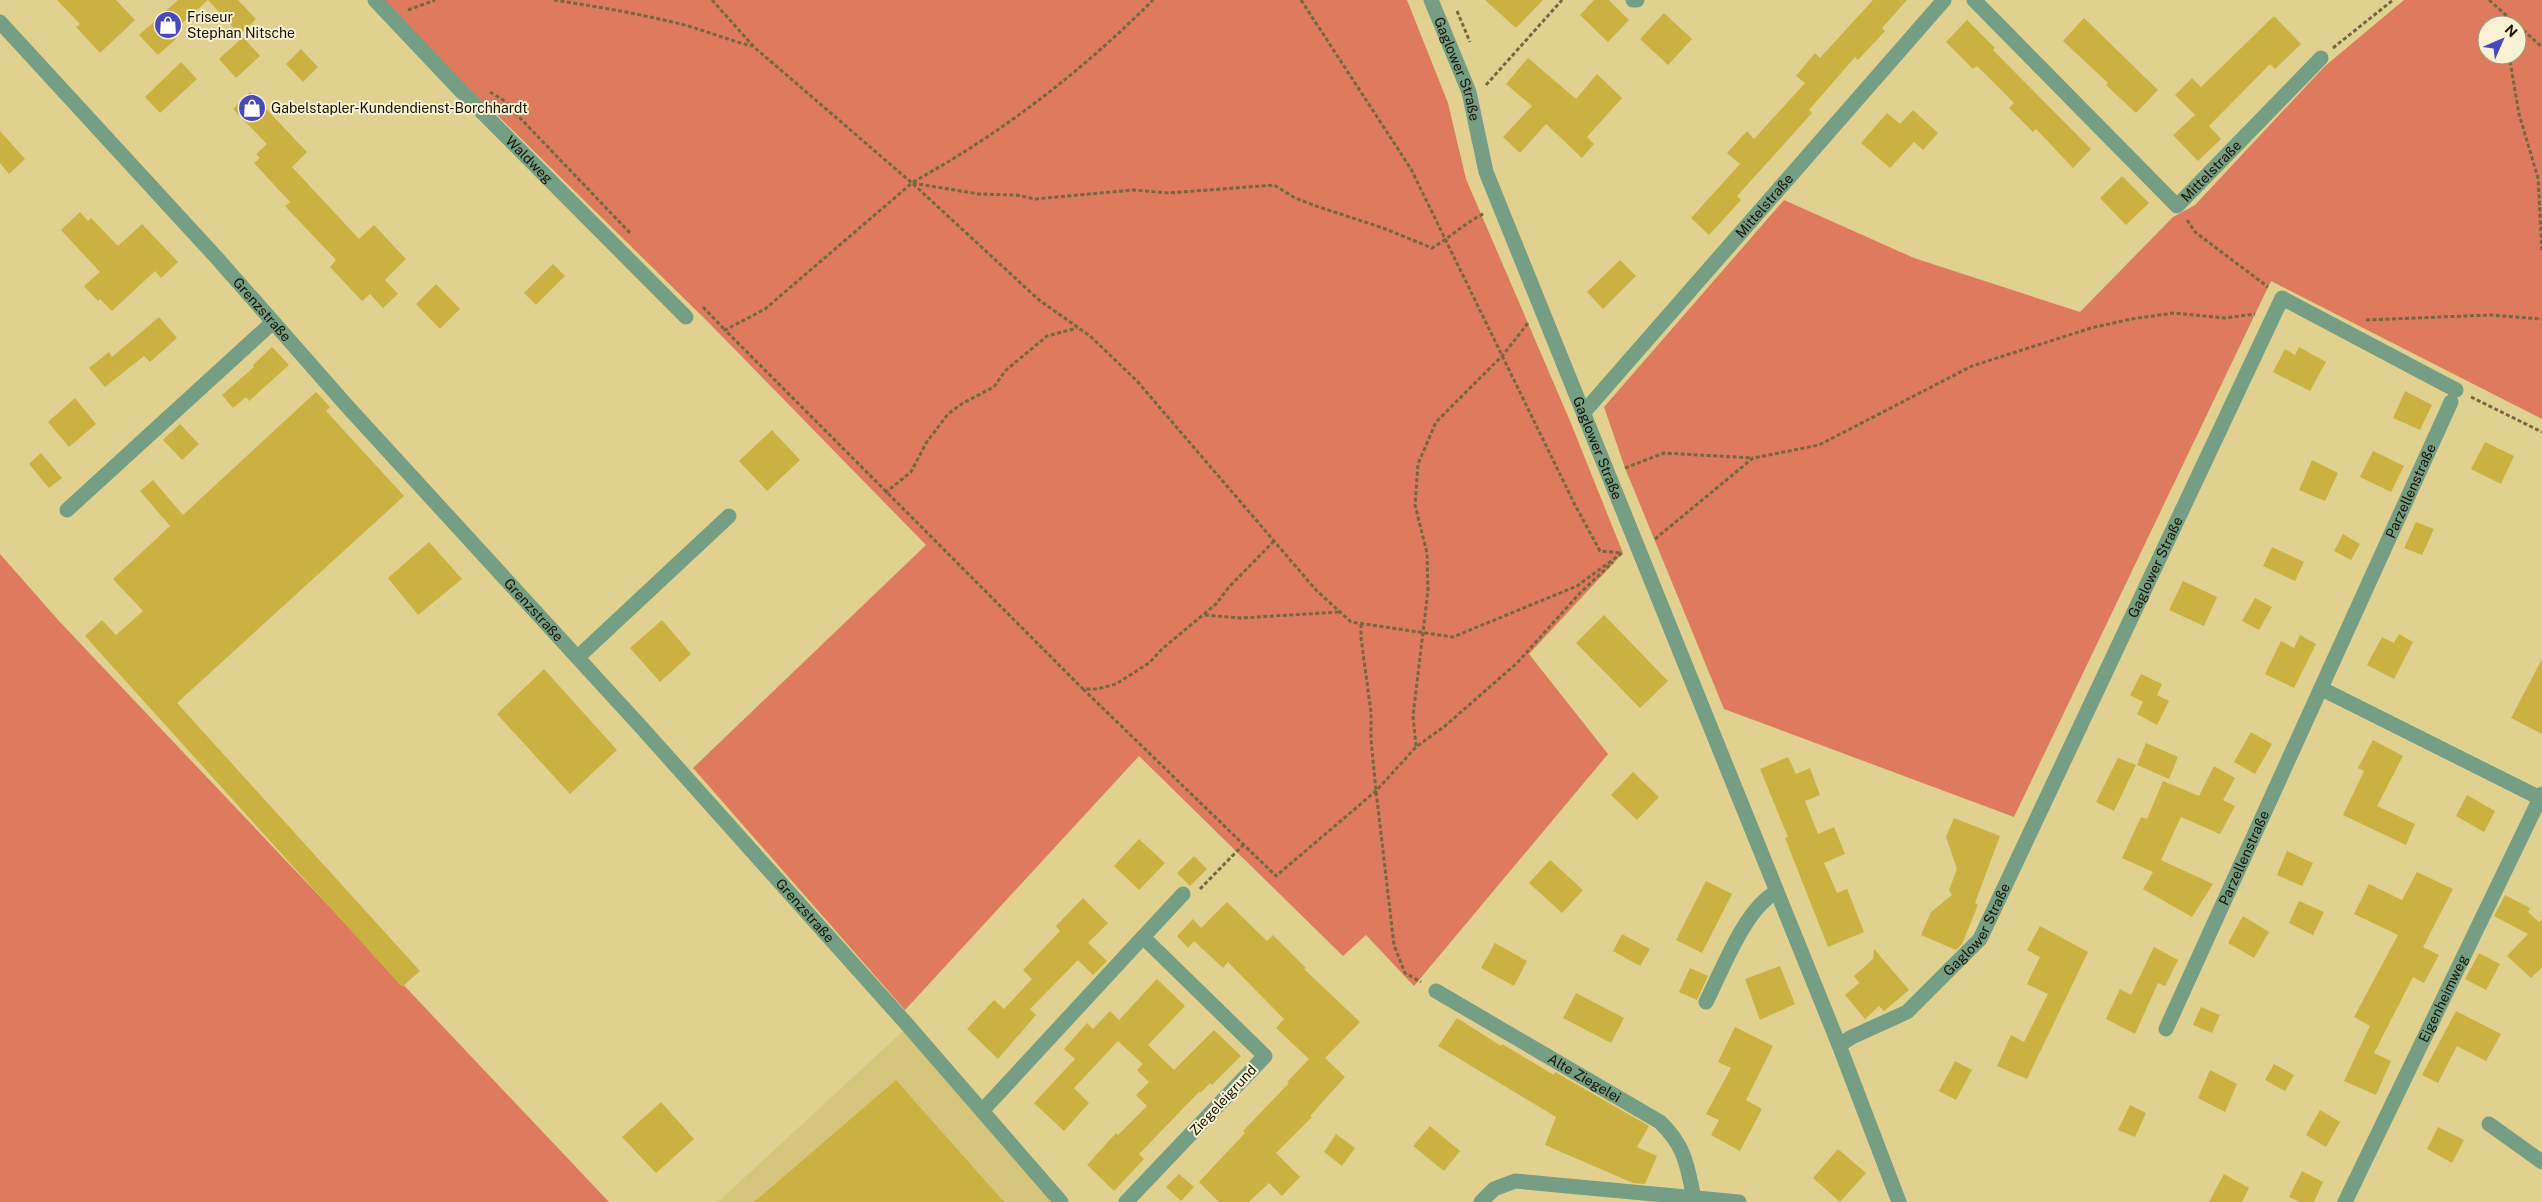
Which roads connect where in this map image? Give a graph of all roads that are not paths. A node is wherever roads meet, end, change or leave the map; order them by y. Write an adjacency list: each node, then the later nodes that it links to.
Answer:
1 (375, 0): 7 (street, Waldweg)
2 (1431, 0): 10 (street, Gaglower Straße)
3 (1944, 0): 10 (street, Mittelstraße)
4 (1974, 0): 6 (street, Mittelstraße)
5 (0, 22): 8 (street, Grenzstraße)
6 (2321, 58)
7 (686, 317)
8 (273, 322): 11 (street); 13 (street, Grenzstraße)
9 (2454, 396): 14 (street, Parzellenstraße); 22 (street, Gaglower Straße)
10 (1584, 412): 16 (street, Gaglower Straße)
11 (66, 510)
12 (729, 516): 13 (street)
13 (578, 658): 23 (street, Grenzstraße)
14 (2322, 689): 15 (street); 21 (street, Parzellenstraße)
15 (2541, 797): 32 (street, Eigenheimweg)
16 (1776, 892): 20 (street); 22 (street, Gaglower Straße)
17 (1183, 894): 18 (street)
18 (1143, 937): 23 (street); 28 (street, Ziegeleigrund)
19 (1436, 991): 26 (street, Alte Ziegelei)
20 (1706, 1002)
21 (2166, 1029)
22 (1839, 1045): 31 (street, Gaglower Straße)
23 (982, 1111): 27 (street, Grenzstraße)
24 (2490, 1124): 25 (street)
25 (2542, 1162)
26 (1694, 1198): 29 (street); 30 (street)
27 (1061, 1202)
28 (1126, 1202)
29 (1481, 1202)
30 (1739, 1202)
31 (1899, 1202)
32 (2345, 1202)

